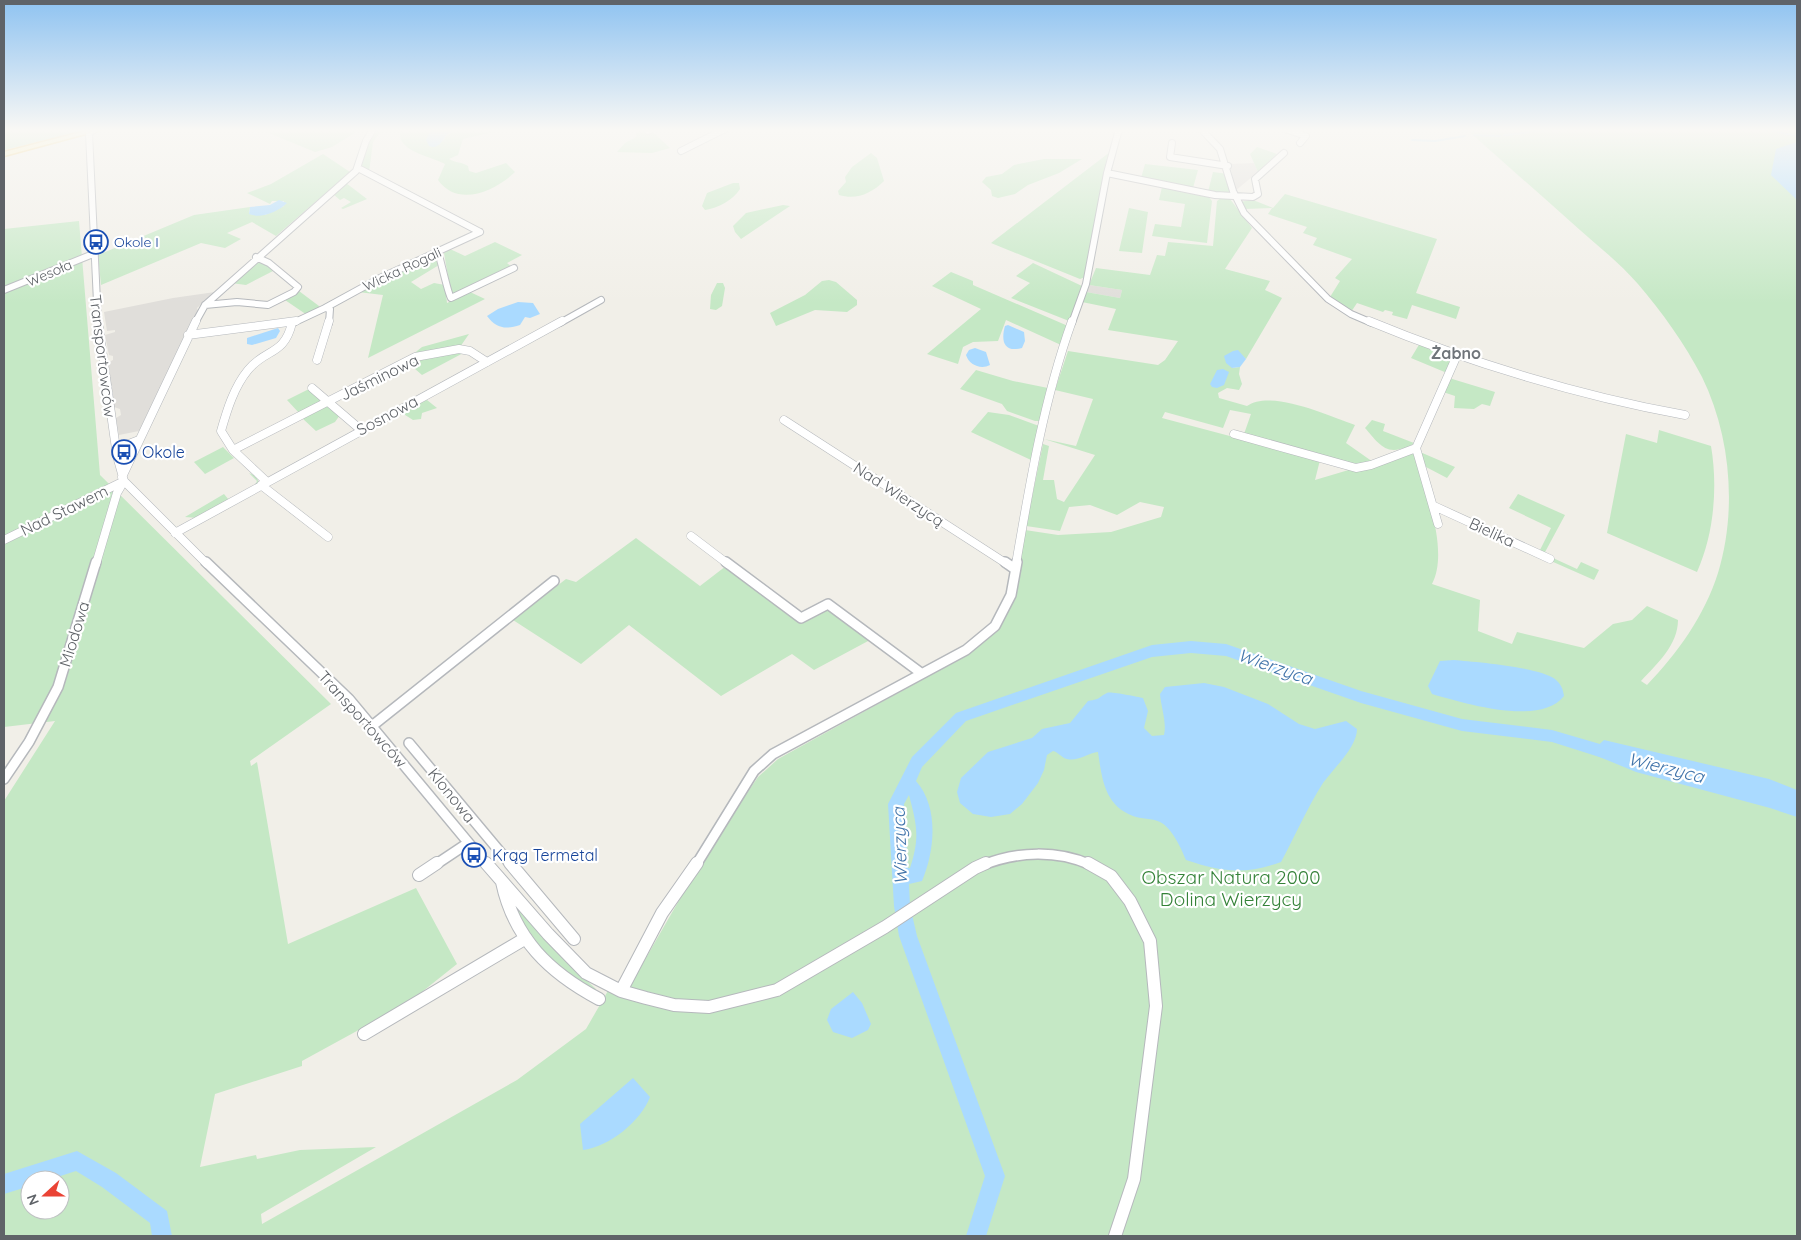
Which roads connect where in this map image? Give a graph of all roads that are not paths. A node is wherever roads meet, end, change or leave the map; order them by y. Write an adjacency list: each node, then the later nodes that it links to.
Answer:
1 (91, 187): 10 (street, Transportowców)
2 (339, 187): 11 (street, Miodowa)
3 (394, 187): 9 (street, Wicka Rogali)
4 (1105, 187): 41 (street)
5 (1172, 187): 8 (street)
6 (1232, 187): 8 (street)
7 (1255, 187): 8 (street)
8 (1234, 196): 19 (street)
9 (438, 252): 12 (street); 16 (street, Wicka Rogali)
10 (93, 254): 13 (street, Wesoła); 30 (street, Transportowców)
11 (256, 257): 15 (street, Miodowa); 15 (street)
12 (514, 268)
13 (4, 290)
14 (601, 300): 21 (street, Sosnowa)
15 (205, 305): 18 (street, Miodowa)
16 (325, 308): 17 (street, Wicka Rogali); 20 (street)
17 (292, 323): 18 (street, Wicka Rogali); 31 (street)
18 (188, 335): 28 (street, Miodowa)
19 (1458, 353): 24 (street); 29 (street)
20 (317, 360)
21 (487, 362): 23 (street, Jaśminowa); 26 (street, Sosnowa)
22 (312, 388): 23 (street)
23 (328, 402): 26 (street, Jaśminowa); 31 (street, Jaśminowa)
24 (1685, 415)
25 (784, 420): 41 (street, Nad Wierzycą)
26 (361, 430): 33 (street, Sosnowa)
27 (1234, 434): 29 (street)
28 (139, 440): 30 (street); 32 (street, Miodowa)
29 (1416, 448): 34 (street)
30 (116, 449): 32 (street, Transportowców)
31 (233, 450): 33 (street)
32 (123, 479): 36 (street, Transportowców); 39 (street, Nad Stawem); 46 (street, Miodowa)
33 (264, 483): 36 (street, Sosnowa); 38 (street)
34 (1434, 506): 35 (street); 40 (street, Bielika)
35 (1438, 524)
36 (175, 533): 44 (street, Transportowców)
37 (691, 536): 43 (street)
38 (328, 537)
39 (4, 540)
40 (1550, 559)
41 (1015, 569): 43 (street)
42 (554, 581): 44 (street)
43 (921, 673): 55 (street)
44 (372, 726): 48 (street, Transportowców)
45 (409, 742): 47 (street, Klonowa)
46 (4, 779)
47 (478, 827): 48 (street); 54 (street, Klonowa)
48 (466, 840): 49 (street); 50 (street, Transportowców)
49 (419, 876)
50 (502, 881): 53 (street); 55 (street, Transportowców)
51 (932, 896): 52 (street); 58 (street)
52 (885, 927): 55 (street, Transportowców)
53 (526, 938): 56 (street); 57 (street)
54 (574, 939)
55 (621, 991)
56 (599, 999)
57 (364, 1034)
58 (1115, 1236)

